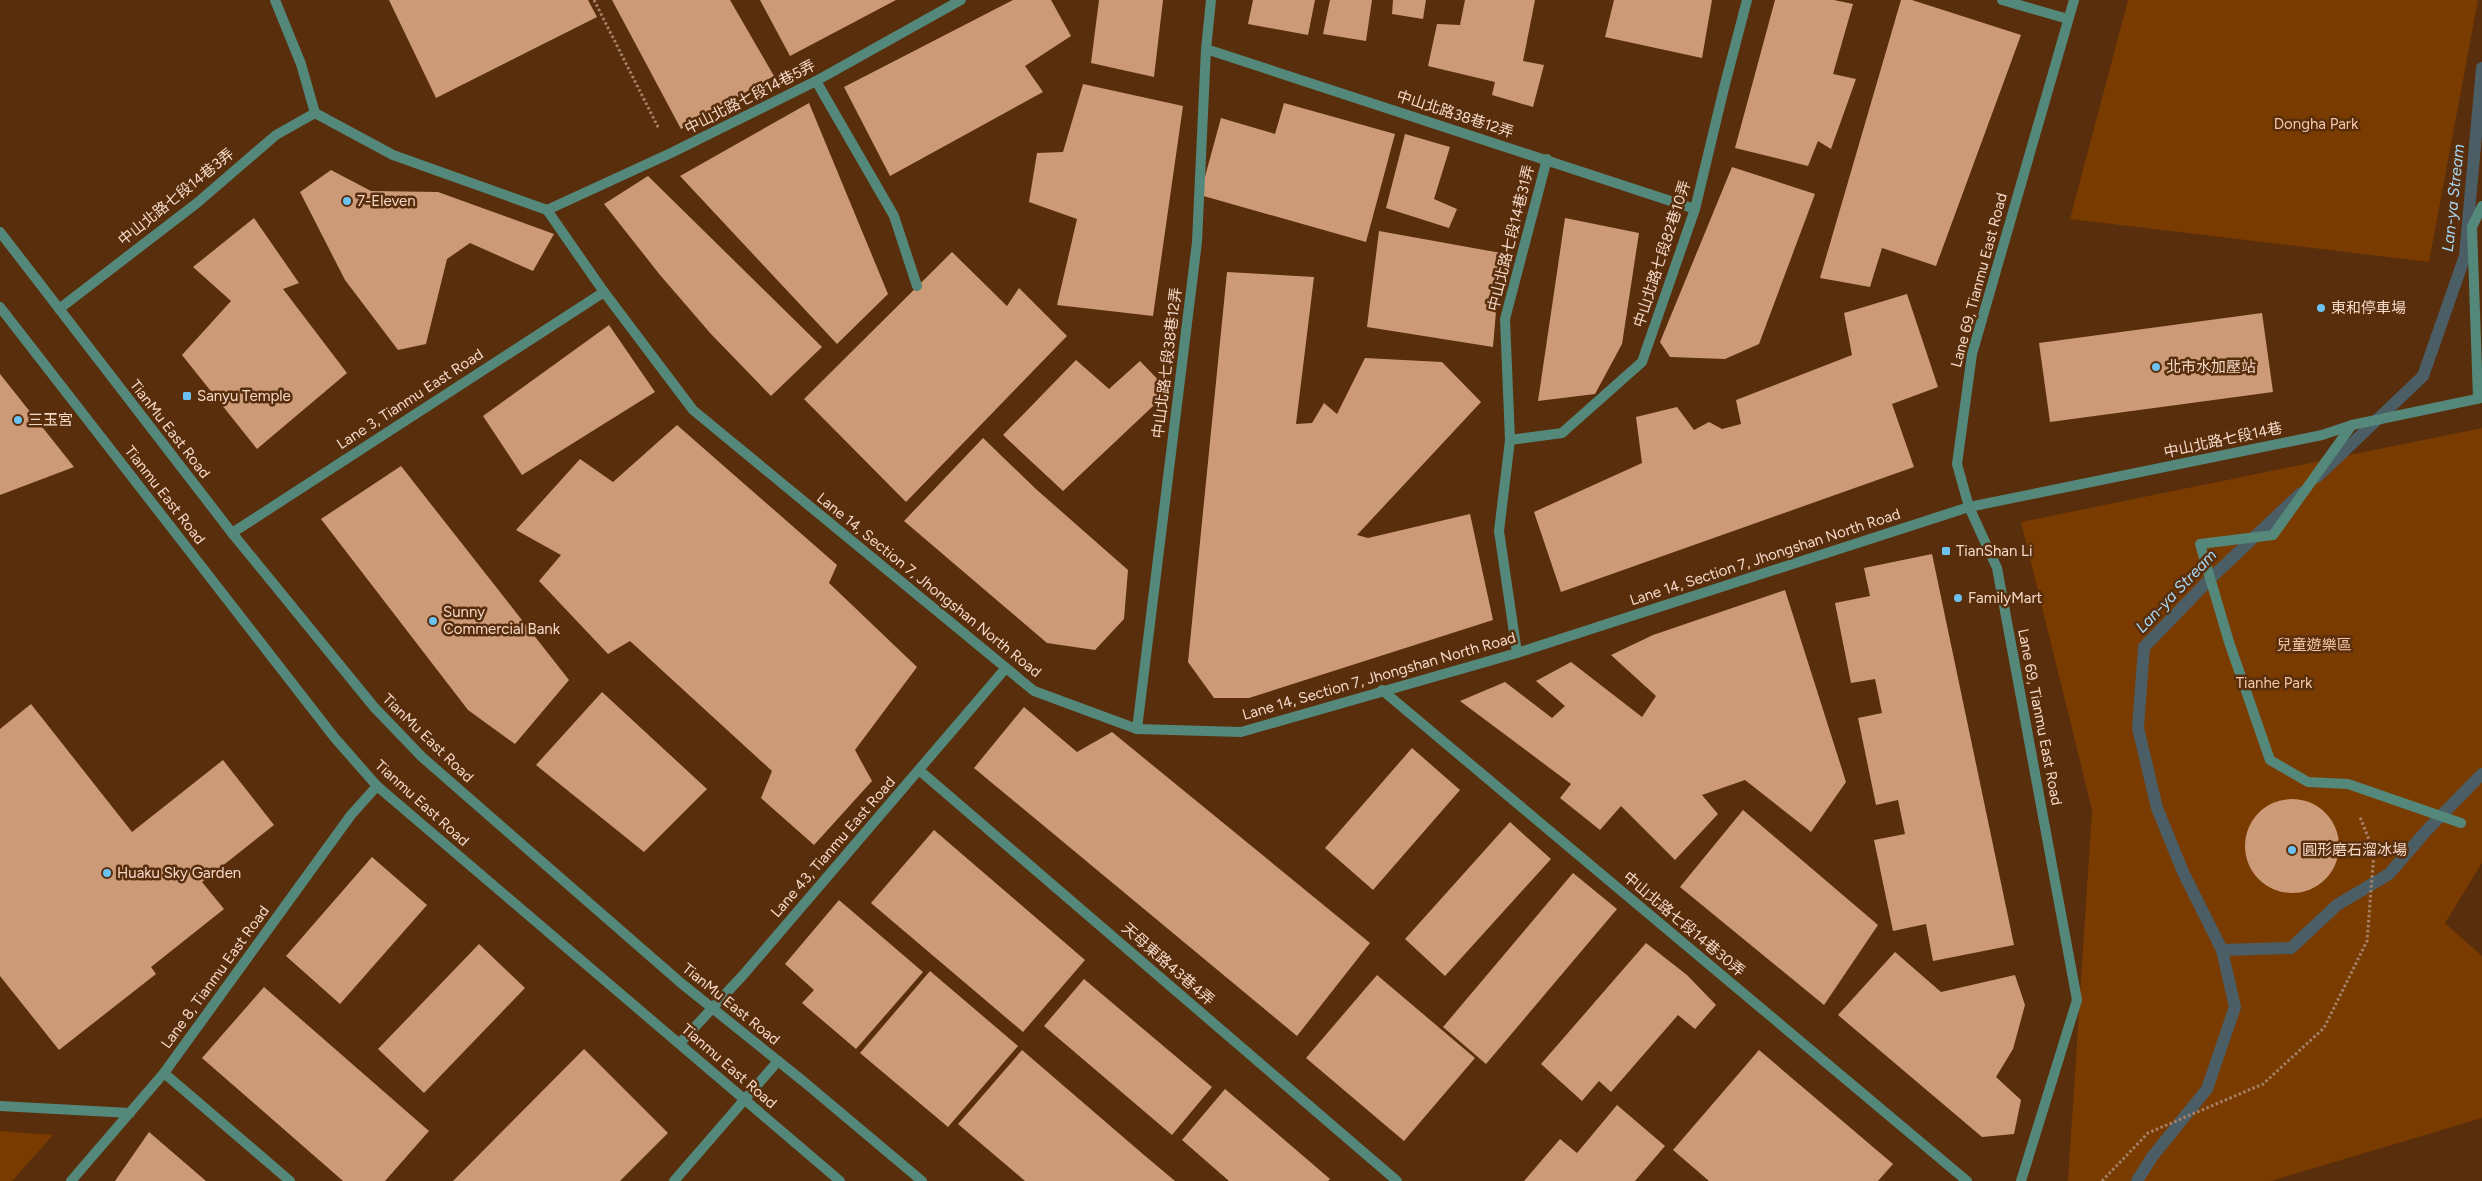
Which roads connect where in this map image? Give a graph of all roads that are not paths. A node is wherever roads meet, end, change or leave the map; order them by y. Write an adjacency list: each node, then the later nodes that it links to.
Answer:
1 (275, 0): 10 (street)
2 (961, 0): 9 (street, 中山北路七段14巷5弄)
3 (1211, 0): 8 (street, 中山北路七段38巷12弄)
4 (1748, 0): 14 (street, 中山北路七段82巷10弄)
5 (2002, 0): 7 (street)
6 (2074, 0): 7 (street, Lane 69, Tianmu East Road)
7 (2068, 19): 23 (street, Lane 69, Tianmu East Road)
8 (1206, 49): 11 (street, 中山北路38巷12弄); 28 (street, 中山北路七段38巷12弄)
9 (816, 81): 13 (street, 中山北路七段14巷5弄); 16 (street)
10 (315, 113): 13 (street); 19 (street, 中山北路七段14巷3弄)
11 (1547, 159): 14 (street, 中山北路38巷12弄); 22 (street, 中山北路七段14巷31弄)
12 (2482, 206): 20 (street)
13 (547, 210): 17 (street, Lane 14, Section 7, Jhongshan North Road)
14 (1695, 210): 22 (street, 中山北路七段82巷10弄)
15 (0, 232): 19 (street, TianMu East Road)
16 (917, 286)
17 (604, 292): 24 (street, Lane 3, Tianmu East Road); 26 (street, Lane 14, Section 7, Jhongshan North Road)
18 (0, 307): 30 (street, Tianmu East Road)
19 (59, 309): 24 (street, TianMu East Road)
20 (2480, 398): 21 (street, 中山北路七段14巷)
21 (2352, 425): 23 (street, 中山北路七段14巷); 31 (street)
22 (1510, 440): 25 (street, 中山北路七段14巷31弄)
23 (1968, 507): 25 (street, Lane 14, Section 7, Jhongshan North Road); 46 (street, Lane 69, Tianmu East Road)
24 (232, 533): 32 (street, TianMu East Road)
25 (1517, 652): 27 (street, Lane 14, Section 7, Jhongshan North Road)
26 (1005, 669): 28 (street, Lane 14, Section 7, Jhongshan North Road); 29 (street, Lane 43, Tianmu East Road)
27 (1382, 690): 28 (street, Lane 14, Section 7, Jhongshan North Road); 45 (street, 中山北路七段14巷30弄)
28 (1137, 729)
29 (919, 770): 32 (street, Lane 43, Tianmu East Road); 44 (street, 天母東路43巷4弄)
30 (377, 786): 33 (street, Tianmu East Road); 35 (street, Lane 8, Tianmu East Road)
31 (2461, 823)
32 (712, 1008): 33 (street, Lane 43, Tianmu East Road); 34 (street, TianMu East Road)
33 (680, 1043): 36 (street, Tianmu East Road)
34 (778, 1061): 36 (street); 43 (street, TianMu East Road)
35 (164, 1073): 38 (street, Lane 8, Tianmu East Road); 40 (street)
36 (745, 1099): 41 (street); 42 (street, Tianmu East Road)
37 (0, 1106): 38 (street)
38 (130, 1113): 39 (street, Lane 8, Tianmu East Road)
39 (71, 1181)
40 (290, 1181)
41 (674, 1181)
42 (840, 1181)
43 (922, 1181)
44 (1397, 1181)
45 (1967, 1181)
46 (2021, 1181)

